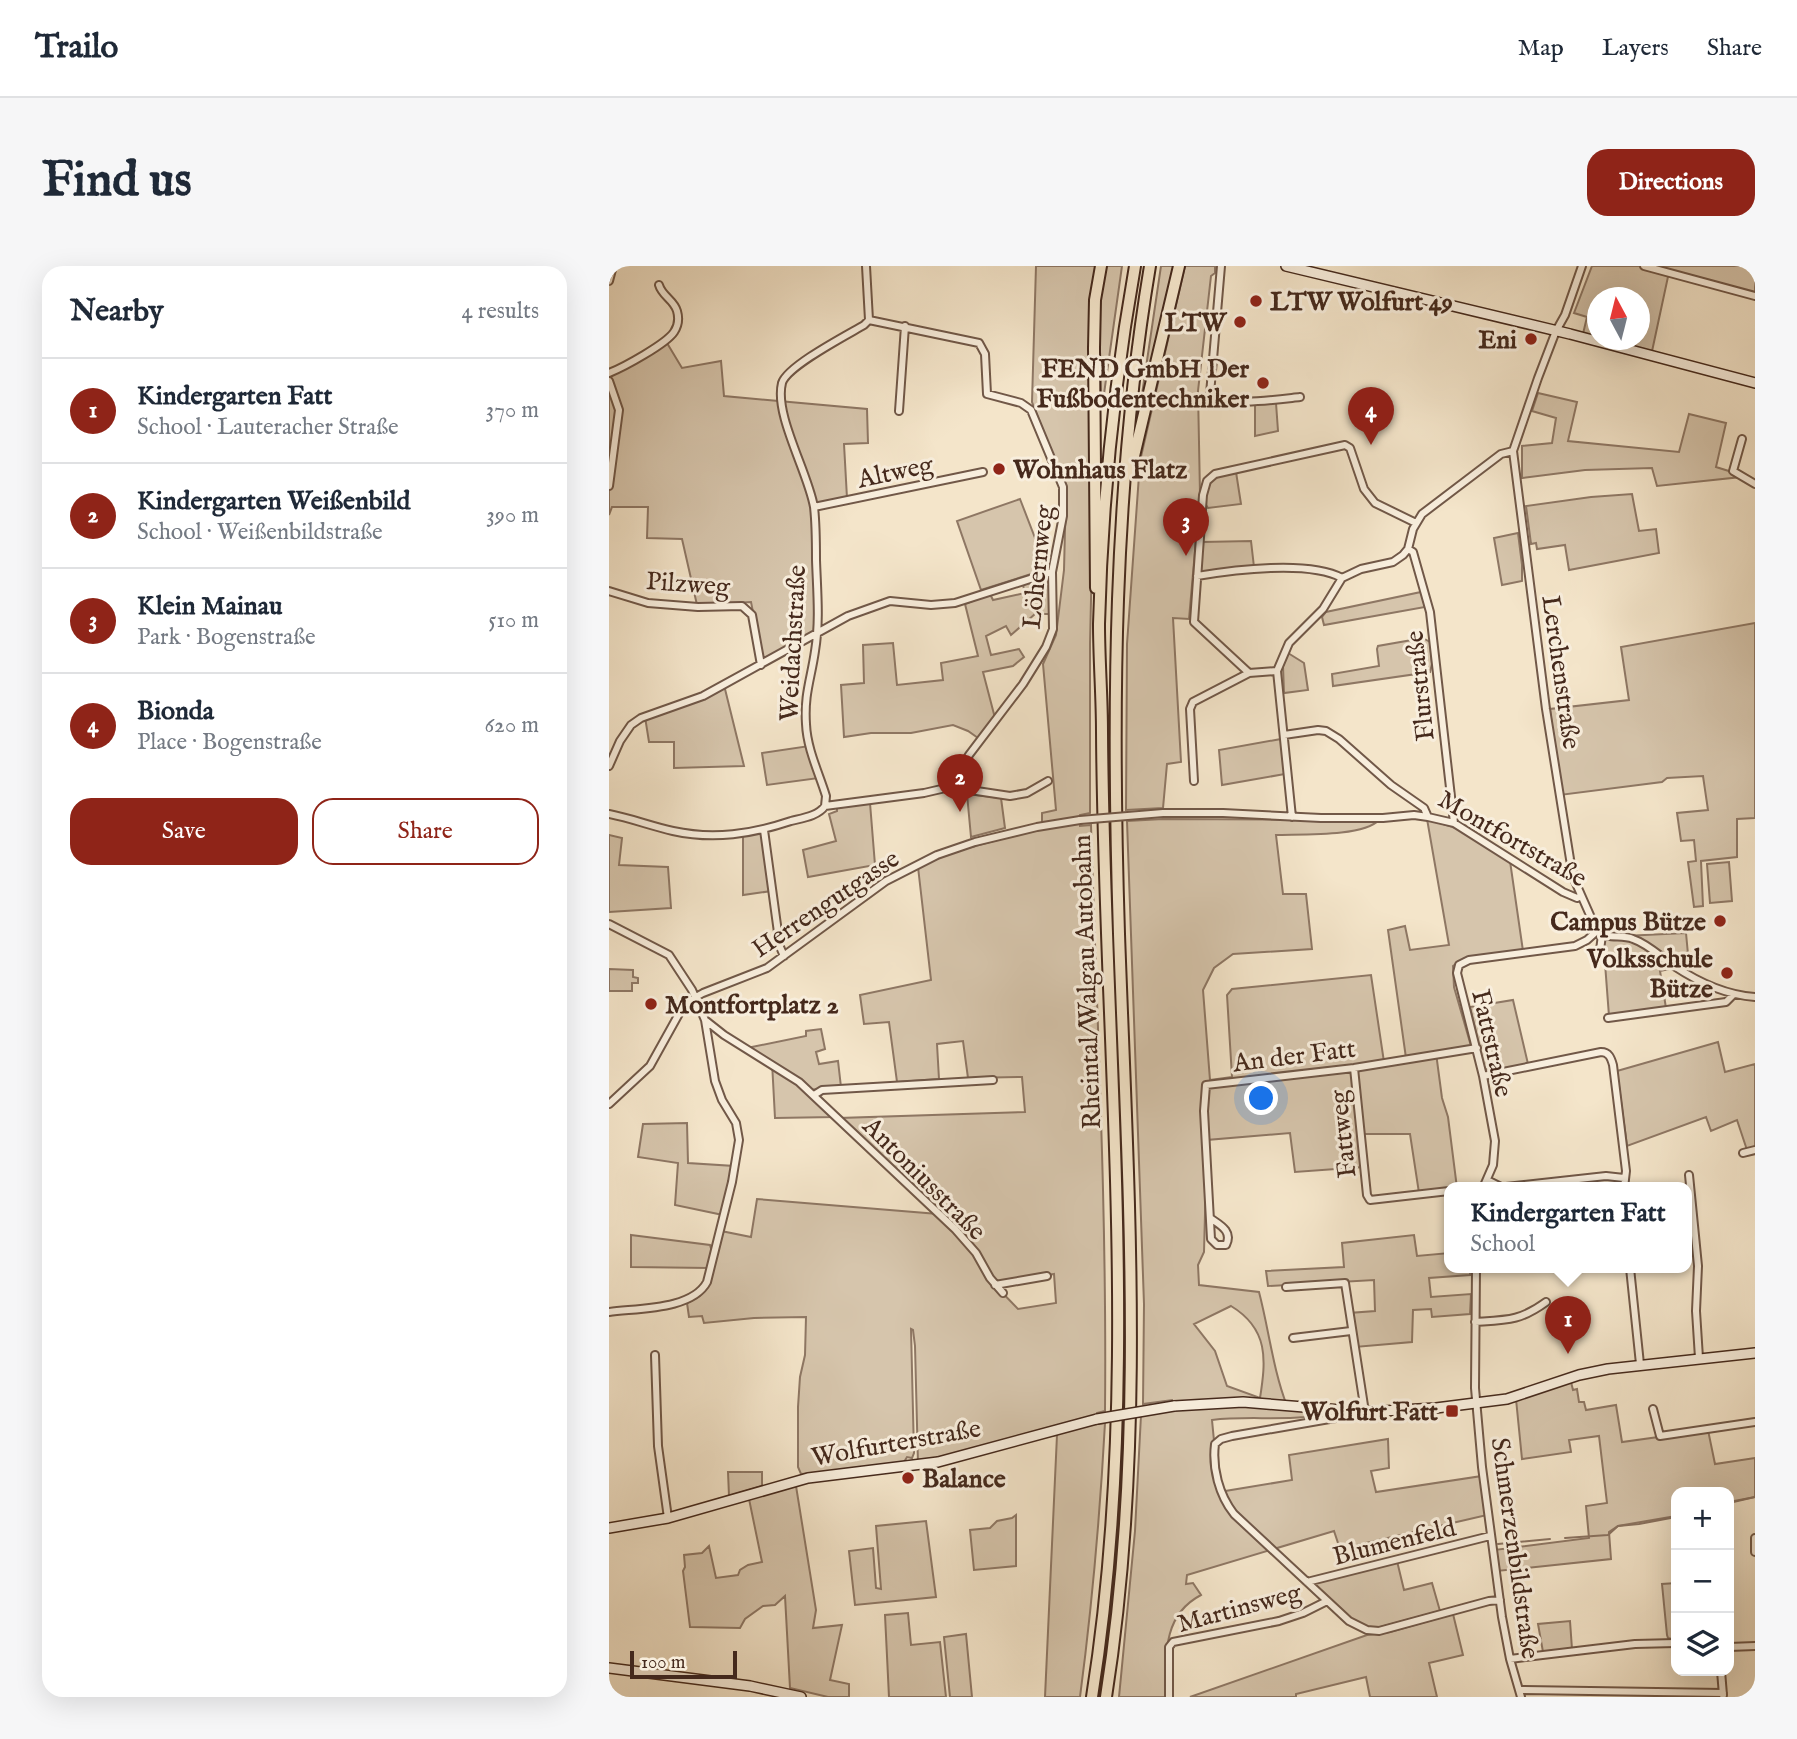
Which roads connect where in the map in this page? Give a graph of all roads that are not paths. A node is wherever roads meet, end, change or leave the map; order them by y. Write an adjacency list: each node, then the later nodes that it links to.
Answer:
1 (613, 266): 11 (street)
2 (866, 266): 14 (street)
3 (1101, 266): 35 (highway)
4 (1179, 266): 27 (highway)
5 (1221, 266): 20 (street)
6 (1286, 266): 16 (street)
7 (1581, 266): 16 (street)
8 (1644, 266): 13 (street)
9 (1132, 267): 35 (highway, Rheintal/Walgau Autobahn)
10 (1150, 268): 27 (highway, Rheintal/Walgau Autobahn)
11 (609, 281)
12 (659, 285): 17 (street)
13 (1755, 296)
14 (869, 320): 15 (street); 28 (street, Weidachstraße)
15 (905, 326): 21 (street); 31 (street, Löhernweg)
16 (1556, 331): 19 (street); 23 (street)
17 (609, 373)
18 (609, 381): 26 (street)
19 (1755, 383)
20 (1300, 397)
21 (899, 411)
22 (1742, 439): 25 (street)
23 (1513, 451): 29 (street); 51 (street, Lerchenstraße)
24 (983, 472): 28 (street, Altweg)
25 (1755, 484)
26 (609, 486)
27 (1125, 489): 117 (highway, Rheintal/Walgau Autobahn)
28 (814, 507): 36 (street, Weidachstraße)
29 (1416, 523): 30 (street); 32 (street)
30 (1408, 548): 33 (street); 49 (street, Flurstraße)
31 (1052, 572): 36 (street); 44 (street, Löhernweg)
32 (1197, 576): 33 (street); 39 (street)
33 (1342, 578): 38 (street)
34 (609, 591): 37 (street, Pilzweg)
35 (1099, 625): 116 (highway, Rheintal/Walgau Autobahn)
36 (817, 633): 37 (street); 45 (street, Weidachstraße)
37 (761, 665): 41 (street)
38 (1277, 671): 39 (street); 40 (street)
39 (1249, 673): 42 (street)
40 (1284, 735): 47 (street); 48 (street, Montfortstraße)
41 (609, 766)
42 (1194, 781)
43 (1048, 782): 44 (street)
44 (950, 787): 45 (street)
45 (825, 806): 50 (street)
46 (609, 814): 50 (street)
47 (1292, 817): 48 (street, Herrengutgasse); 55 (street, Herrengutgasse, bridge)
48 (1428, 817): 49 (street, Montfortstraße)
49 (1454, 823): 51 (street, Montfortstraße)
50 (764, 830): 55 (street)
51 (1581, 897): 53 (street, Montfortstraße)
52 (609, 924): 57 (street)
53 (1600, 933): 54 (street); 56 (street); 61 (street, Fattstraße)
54 (1600, 950)
55 (784, 956): 57 (street, Herrengutgasse)
56 (1733, 995): 58 (street); 59 (street)
57 (695, 997): 60 (street); 66 (street, Herrengutgasse)
58 (1755, 997)
59 (1608, 1018)
60 (705, 1020): 65 (street, Antoniusstraße); 86 (street)
61 (1477, 1048): 62 (street, An der Fatt); 63 (street, Fattstraße)
62 (1354, 1068): 76 (street, Fattweg); 78 (street, An der Fatt)
63 (1483, 1076): 70 (street); 71 (street, Fattstraße)
64 (993, 1080): 65 (street, Antoniusstraße)
65 (814, 1095): 82 (street, Antoniusstraße)
66 (609, 1104)
67 (1755, 1150): 68 (street)
68 (1743, 1153)
69 (1689, 1175): 75 (street)
70 (1623, 1178): 73 (street); 74 (street)
71 (1487, 1180): 72 (street)
72 (1491, 1182)
73 (1551, 1182)
74 (1623, 1182)
75 (1690, 1182)
76 (1444, 1192)
77 (1692, 1205): 92 (street)
78 (1210, 1218)
79 (1476, 1273): 87 (street)
80 (1631, 1273): 93 (street)
81 (1047, 1276): 82 (street)
82 (995, 1285): 84 (street, Antoniusstraße)
83 (1286, 1287): 88 (street)
84 (1003, 1293)
85 (1546, 1303): 87 (street)
86 (609, 1312)
87 (1475, 1322): 94 (street)
88 (1351, 1331): 89 (street); 97 (street)
89 (1293, 1338)
90 (1755, 1353): 92 (street, Wolfurterstraße)
91 (655, 1355): 99 (street)
92 (1699, 1358): 93 (street, Wolfurterstraße)
93 (1640, 1364): 94 (street, Wolfurterstraße)
94 (1477, 1404): 97 (street, Wolfurterstraße); 101 (street, Schmerzenbildstraße)
95 (1653, 1409): 98 (street)
96 (1346, 1410): 97 (street, Wolfurterstraße); 99 (street, Wolfurterstraße, bridge); 104 (street)
97 (1365, 1412)
98 (1755, 1422)
99 (668, 1518): 100 (street, Wolfurterstraße)
100 (609, 1528)
101 (1490, 1536): 104 (street, Blumenfeld); 105 (street, Schmerzenbildstraße)
102 (1755, 1538): 103 (street)
103 (1755, 1552)
104 (1307, 1582): 106 (street)
105 (1500, 1600): 106 (street); 110 (street, Schmerzenbildstraße)
106 (1327, 1601): 118 (street, Martinsweg)
107 (1671, 1643): 110 (street)
108 (1755, 1646): 109 (street)
109 (1734, 1647)
110 (1510, 1659): 113 (street, Schmerzenbildstraße)
111 (609, 1668): 115 (street)
112 (1721, 1676): 114 (street)
113 (1520, 1693): 114 (street)
114 (1723, 1695)
115 (801, 1697)
116 (1092, 1697)
117 (1107, 1697)
118 (1169, 1697)

